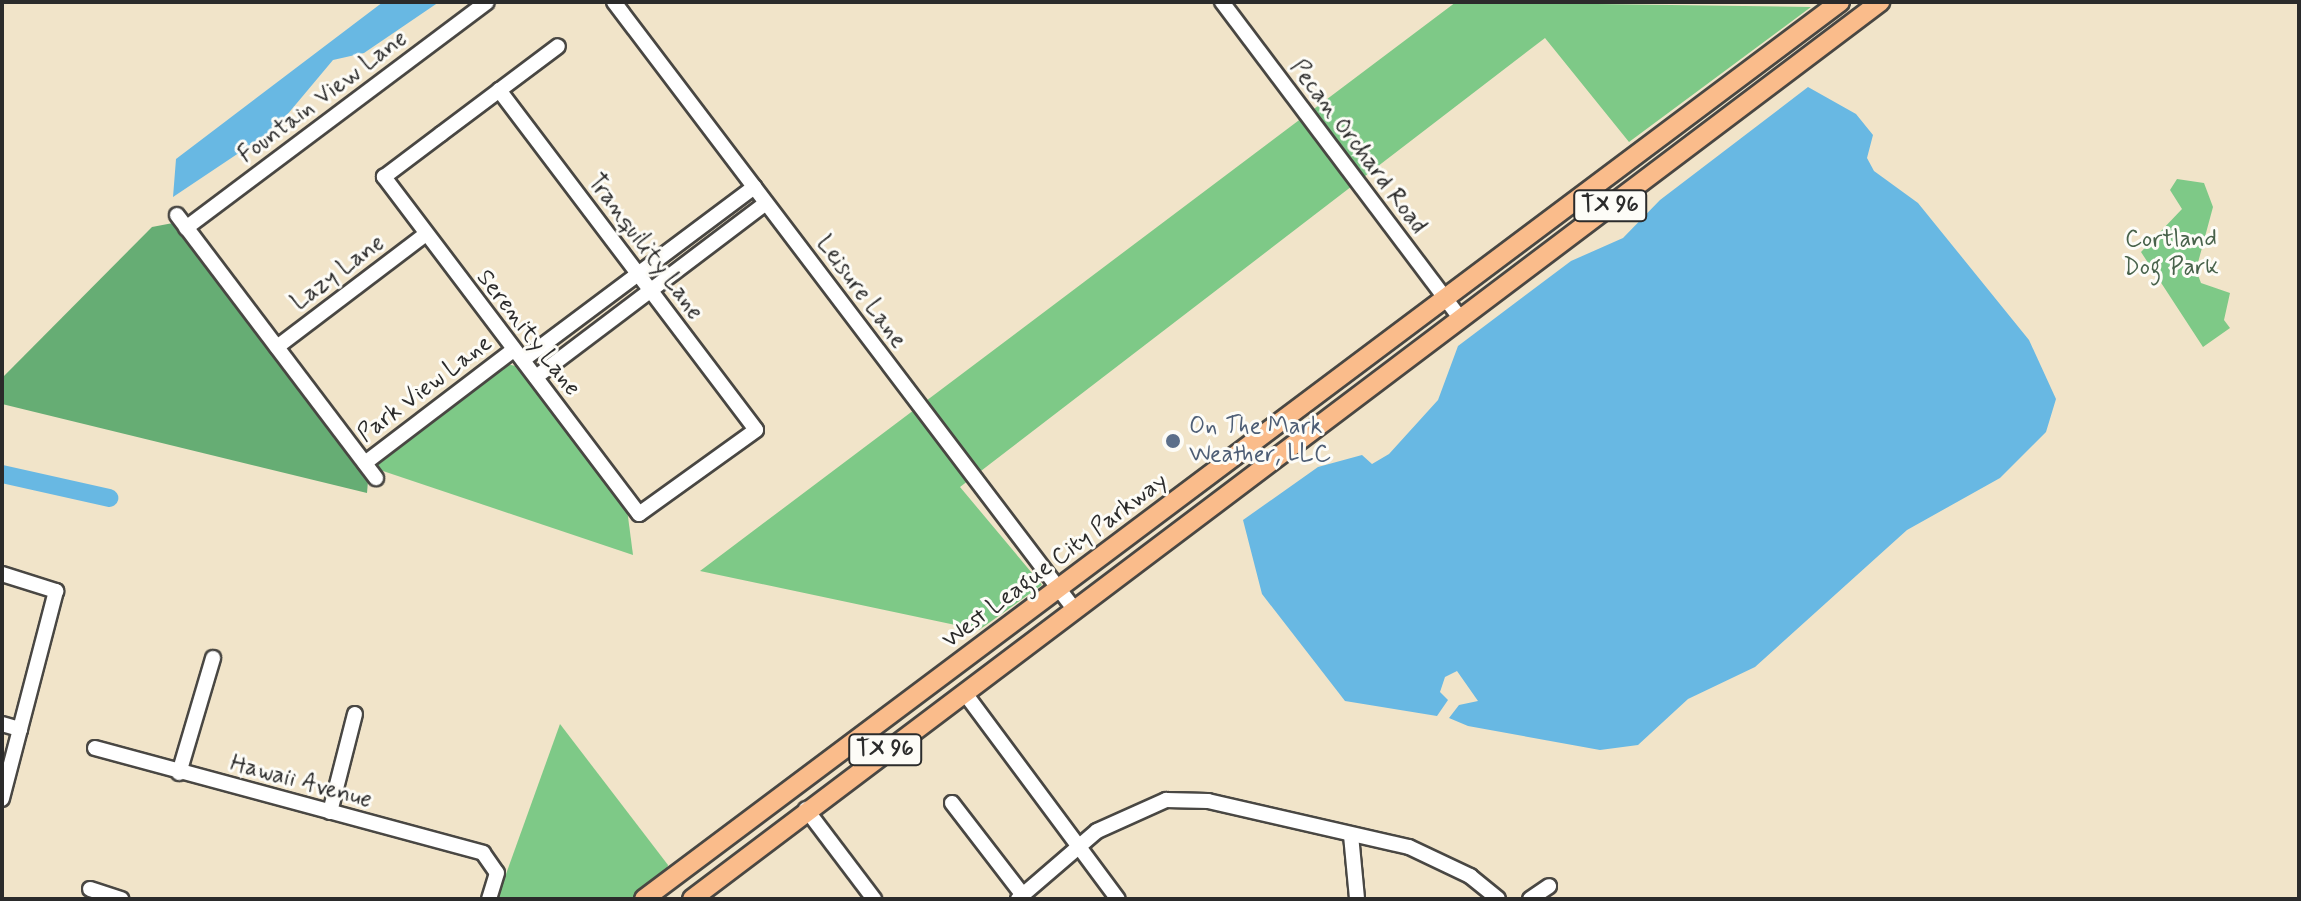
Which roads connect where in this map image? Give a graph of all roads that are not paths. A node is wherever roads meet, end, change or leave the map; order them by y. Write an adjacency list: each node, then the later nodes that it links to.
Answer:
1 (487, 2): 12 (street, Fountain View Lane)
2 (614, 2): 9 (street, Leisure Lane)
3 (1222, 2): 16 (street, Pecan Orchard Road)
4 (1880, 2): 6 (main road, West League City Parkway / TX 96)
5 (1831, 5): 6 (street); 16 (main road, West League City Parkway / TX 96)
6 (1845, 28): 17 (main road, West League City Parkway / TX 96)
7 (558, 46): 8 (street)
8 (499, 90): 13 (street, Serenity Lane); 14 (street, Tranquility Lane)
9 (754, 187): 10 (street, Leisure Lane); 14 (street, Park View Lane)
10 (766, 203): 15 (street); 25 (street, Leisure Lane)
11 (177, 215): 12 (street)
12 (186, 228): 18 (street)
13 (426, 234): 18 (street, Lazy Lane); 19 (street, Serenity Lane)
14 (639, 274): 15 (street, Tranquility Lane); 19 (street, Park View Lane)
15 (650, 290): 20 (street); 23 (street, Tranquility Lane)
16 (1445, 297): 17 (street, Pecan Orchard Road); 25 (main road, West League City Parkway / TX 96)
17 (1460, 318): 26 (main road, West League City Parkway / TX 96)
18 (277, 347): 21 (street)
19 (518, 355): 20 (street, Serenity Lane); 21 (street, Park View Lane)
20 (536, 377): 23 (street, Serenity Lane)
21 (365, 463): 22 (street)
22 (376, 478)
23 (639, 514)
24 (2, 574): 31 (street)
25 (1058, 589): 26 (street, Leisure Lane); 34 (main road, West League City Parkway / TX 96)
26 (1074, 609): 28 (main road, West League City Parkway / TX 96)
27 (213, 658): 33 (street)
28 (964, 692): 37 (main road, West League City Parkway / TX 96); 40 (street)
29 (355, 714): 38 (street)
30 (2, 724): 31 (street)
31 (20, 729): 35 (street)
32 (95, 748): 33 (street, Hawaii Avenue)
33 (179, 773): 38 (street, Hawaii Avenue)
34 (791, 789): 37 (main road); 46 (main road, West League City Parkway / TX 96)
35 (2, 799)
36 (952, 803): 43 (street)
37 (806, 809): 47 (main road, West League City Parkway / TX 96); 48 (street)
38 (330, 812): 45 (street, Hawaii Avenue)
39 (1351, 835): 40 (street); 50 (street); 51 (street)
40 (1077, 845): 43 (street); 49 (street)
41 (1549, 886): 52 (street)
42 (90, 889): 44 (street)
43 (1020, 897)
44 (121, 899)
45 (489, 899)
46 (644, 899)
47 (692, 899)
48 (874, 899)
49 (1118, 899)
50 (1357, 899)
51 (1498, 899)
52 (1530, 899)

